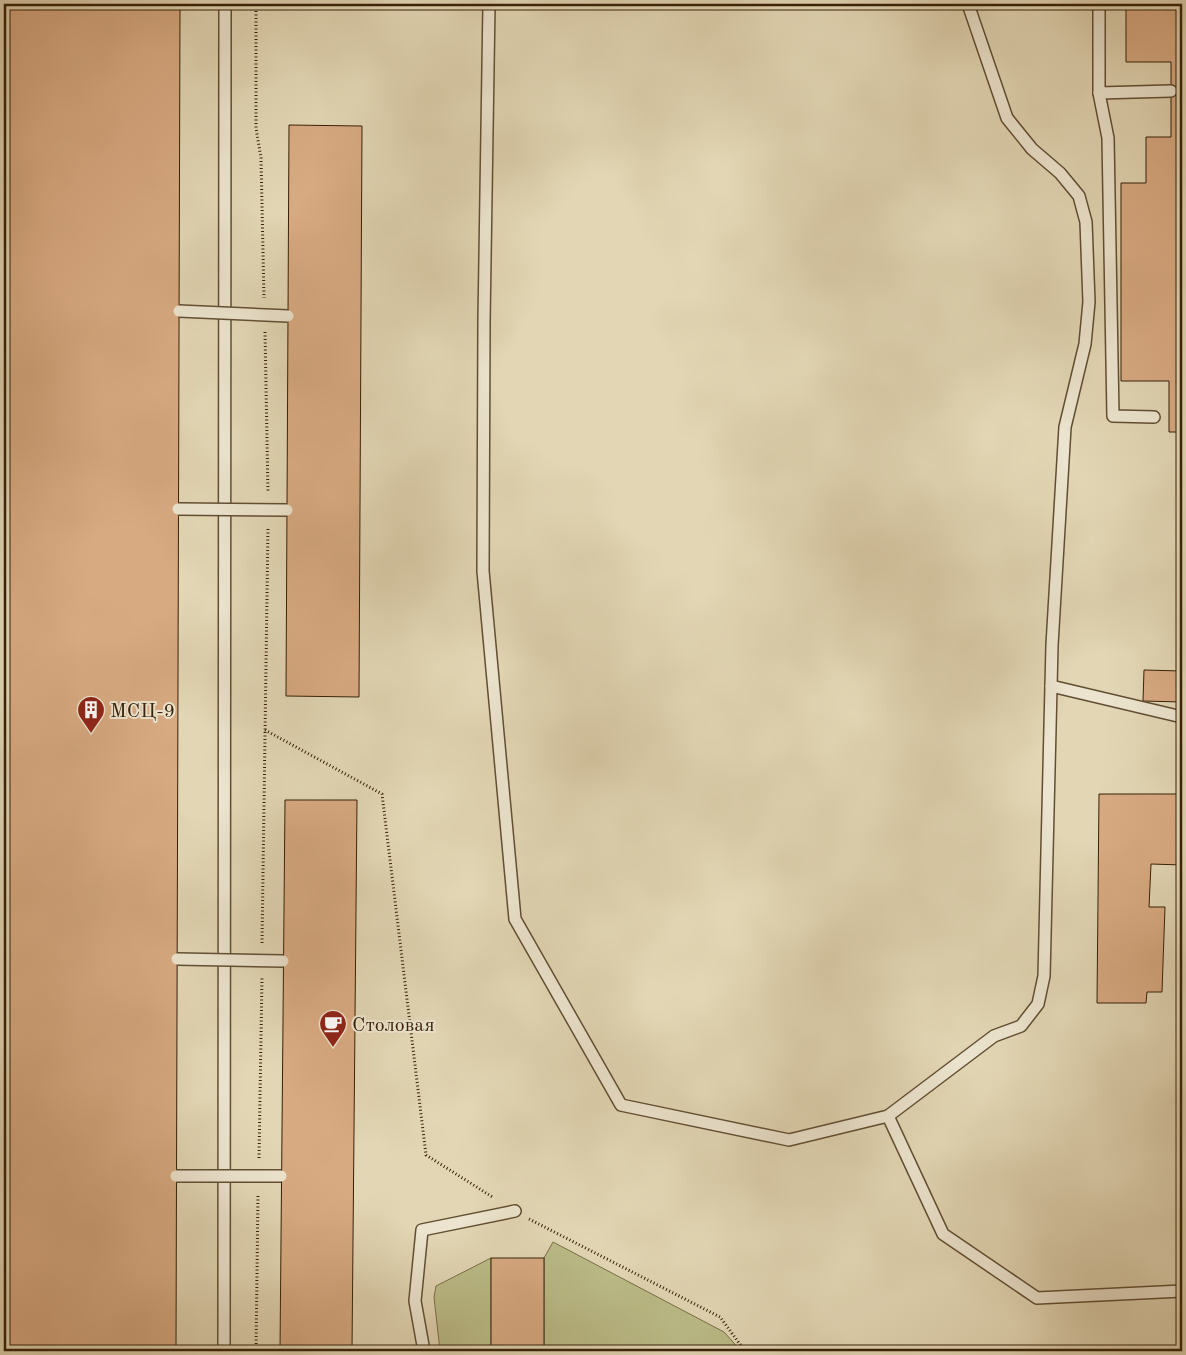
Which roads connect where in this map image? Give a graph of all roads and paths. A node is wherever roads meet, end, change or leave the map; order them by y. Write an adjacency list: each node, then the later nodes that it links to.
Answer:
1 (225, 4): 31 (lane)
2 (256, 4): 8 (path)
3 (489, 4): 24 (lane)
4 (968, 4): 17 (lane)
5 (1099, 4): 7 (lane)
6 (1171, 91): 7 (lane)
7 (1099, 93): 12 (lane)
8 (264, 305)
9 (179, 311): 10 (lane, bridge)
10 (288, 316)
11 (264, 324): 13 (path)
12 (1154, 417)
13 (268, 500)
14 (178, 509): 15 (lane, bridge)
15 (287, 510)
16 (268, 520): 19 (path)
17 (1051, 686): 18 (lane); 24 (lane)
18 (1182, 717)
19 (266, 730): 20 (path); 29 (path)
20 (262, 950)
21 (177, 959): 22 (lane, bridge)
22 (284, 961)
23 (262, 970): 25 (path)
24 (888, 1116): 30 (lane)
25 (259, 1164)
26 (176, 1176): 27 (lane, bridge)
27 (281, 1176)
28 (258, 1193): 32 (path)
29 (515, 1211): 33 (lane); 34 (path)
30 (1182, 1291)
31 (224, 1351)
32 (256, 1351)
33 (424, 1351)
34 (745, 1351)

